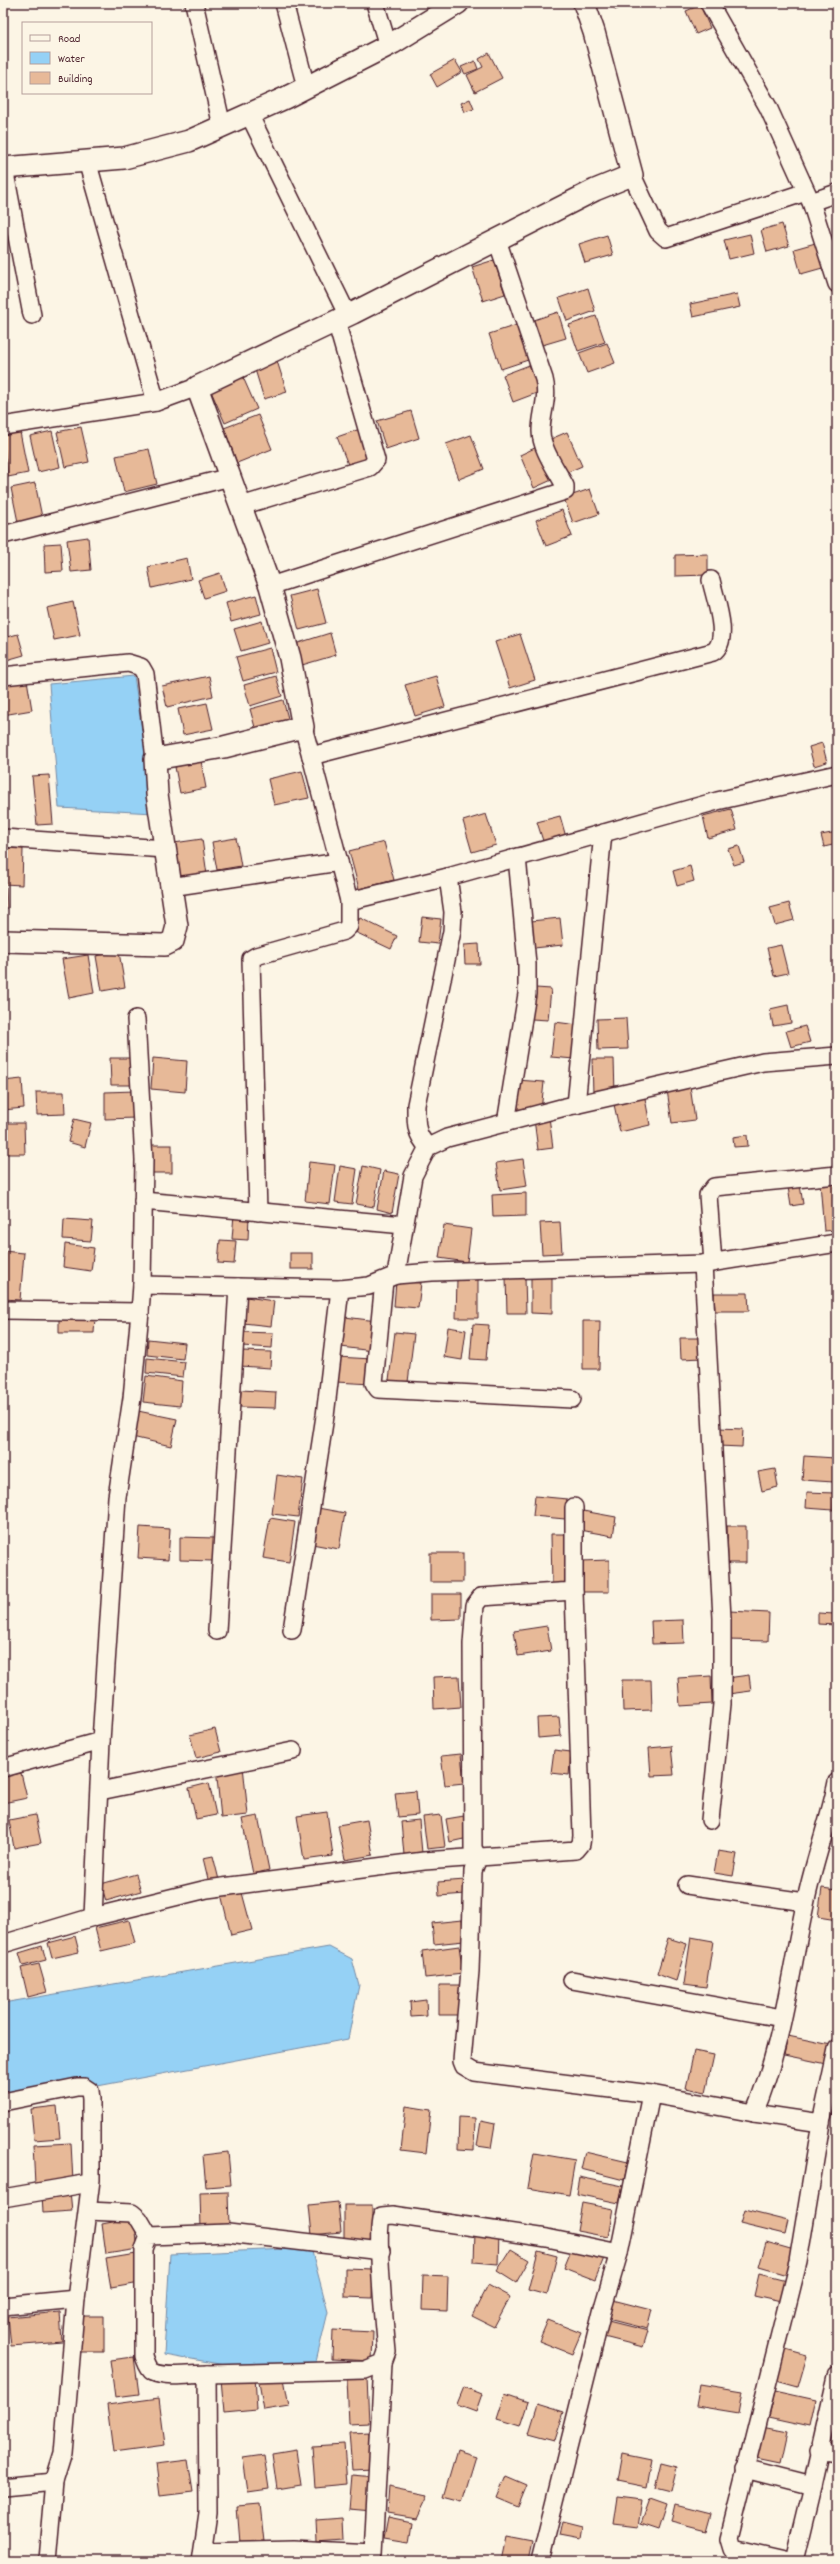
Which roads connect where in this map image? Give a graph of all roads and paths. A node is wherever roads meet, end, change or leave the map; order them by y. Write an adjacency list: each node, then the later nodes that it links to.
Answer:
1 (194, 3): 10 (street)
2 (284, 3): 8 (street)
3 (375, 3): 7 (street)
4 (458, 3): 7 (street)
5 (584, 3): 13 (street)
6 (709, 3): 15 (street)
7 (388, 46): 8 (street)
8 (306, 87): 9 (street)
9 (249, 114): 10 (street); 19 (street)
10 (222, 126): 11 (street)
11 (87, 161): 12 (street); 21 (street)
12 (4, 168): 18 (street)
13 (632, 174): 15 (street); 16 (street)
14 (837, 193): 15 (street)
15 (808, 197): 17 (street)
16 (497, 240): 19 (street); 27 (street)
17 (837, 284)
18 (32, 315)
19 (342, 319): 20 (street); 24 (street)
20 (197, 387): 21 (street); 23 (street)
21 (156, 402): 22 (street)
22 (3, 426)
23 (230, 477): 24 (street); 25 (street)
24 (241, 506): 27 (street)
25 (3, 536)
26 (711, 580): 30 (street)
27 (270, 586): 29 (street)
28 (3, 676): 31 (street)
29 (303, 727): 30 (street); 31 (street)
30 (311, 756): 37 (street)
31 (155, 759): 35 (street)
32 (837, 774): 33 (street)
33 (603, 833): 36 (street); 44 (street)
34 (3, 838): 35 (street)
35 (165, 849): 39 (street)
36 (517, 857): 38 (street); 45 (street)
37 (339, 862): 39 (street); 40 (street)
38 (448, 877): 40 (street); 46 (street)
39 (170, 888): 41 (street)
40 (349, 901): 49 (street)
41 (3, 941)
42 (136, 1019): 48 (street)
43 (837, 1056): 44 (street)
44 (576, 1105): 45 (street)
45 (506, 1123): 46 (street)
46 (428, 1147): 50 (street)
47 (837, 1174): 52 (street)
48 (143, 1201): 49 (street); 54 (street)
49 (258, 1212): 50 (street)
50 (404, 1226): 53 (street)
51 (837, 1243): 52 (street)
52 (708, 1264): 53 (street); 69 (street)
53 (390, 1278): 56 (street); 59 (street)
54 (142, 1285): 55 (street); 58 (street)
55 (238, 1287): 56 (street); 63 (street)
56 (340, 1289): 62 (street)
57 (3, 1310): 58 (street)
58 (140, 1312): 64 (street)
59 (572, 1399)
60 (574, 1507): 61 (street)
61 (574, 1591): 70 (street); 70 (street)
62 (292, 1630)
63 (217, 1631)
64 (101, 1741): 66 (street); 68 (street)
65 (293, 1751): 68 (street)
66 (3, 1768)
67 (837, 1782): 72 (street)
68 (100, 1791): 73 (street)
69 (710, 1820)
70 (478, 1858): 73 (street); 78 (street)
71 (687, 1885): 72 (street)
72 (805, 1902): 76 (street)
73 (93, 1917): 74 (street)
74 (3, 1944)
75 (572, 1980): 76 (street)
76 (782, 2018): 81 (street)
77 (837, 2049): 80 (street)
78 (651, 2094): 81 (street); 88 (street)
79 (3, 2102): 83 (street)
80 (831, 2107): 82 (street)
81 (754, 2113): 82 (street)
82 (821, 2123): 96 (street)
83 (90, 2183): 84 (street); 85 (street)
84 (3, 2198)
85 (88, 2211): 86 (street); 89 (street)
86 (149, 2236): 87 (street); 92 (street)
87 (381, 2251): 88 (street); 91 (street)
88 (619, 2253): 103 (street)
89 (76, 2299): 90 (street); 97 (street)
90 (3, 2306)
91 (383, 2363): 92 (street); 101 (street)
92 (207, 2374): 100 (street)
93 (837, 2375): 94 (street)
94 (818, 2450): 95 (street); 98 (street)
95 (837, 2454)
96 (745, 2469): 98 (street); 104 (street)
97 (54, 2482): 99 (street); 102 (street)
98 (812, 2486): 105 (street)
99 (3, 2487)
100 (202, 2556): 101 (street)
101 (292, 2556)
102 (47, 2561)
103 (540, 2561)
104 (789, 2561)
105 (794, 2561)

